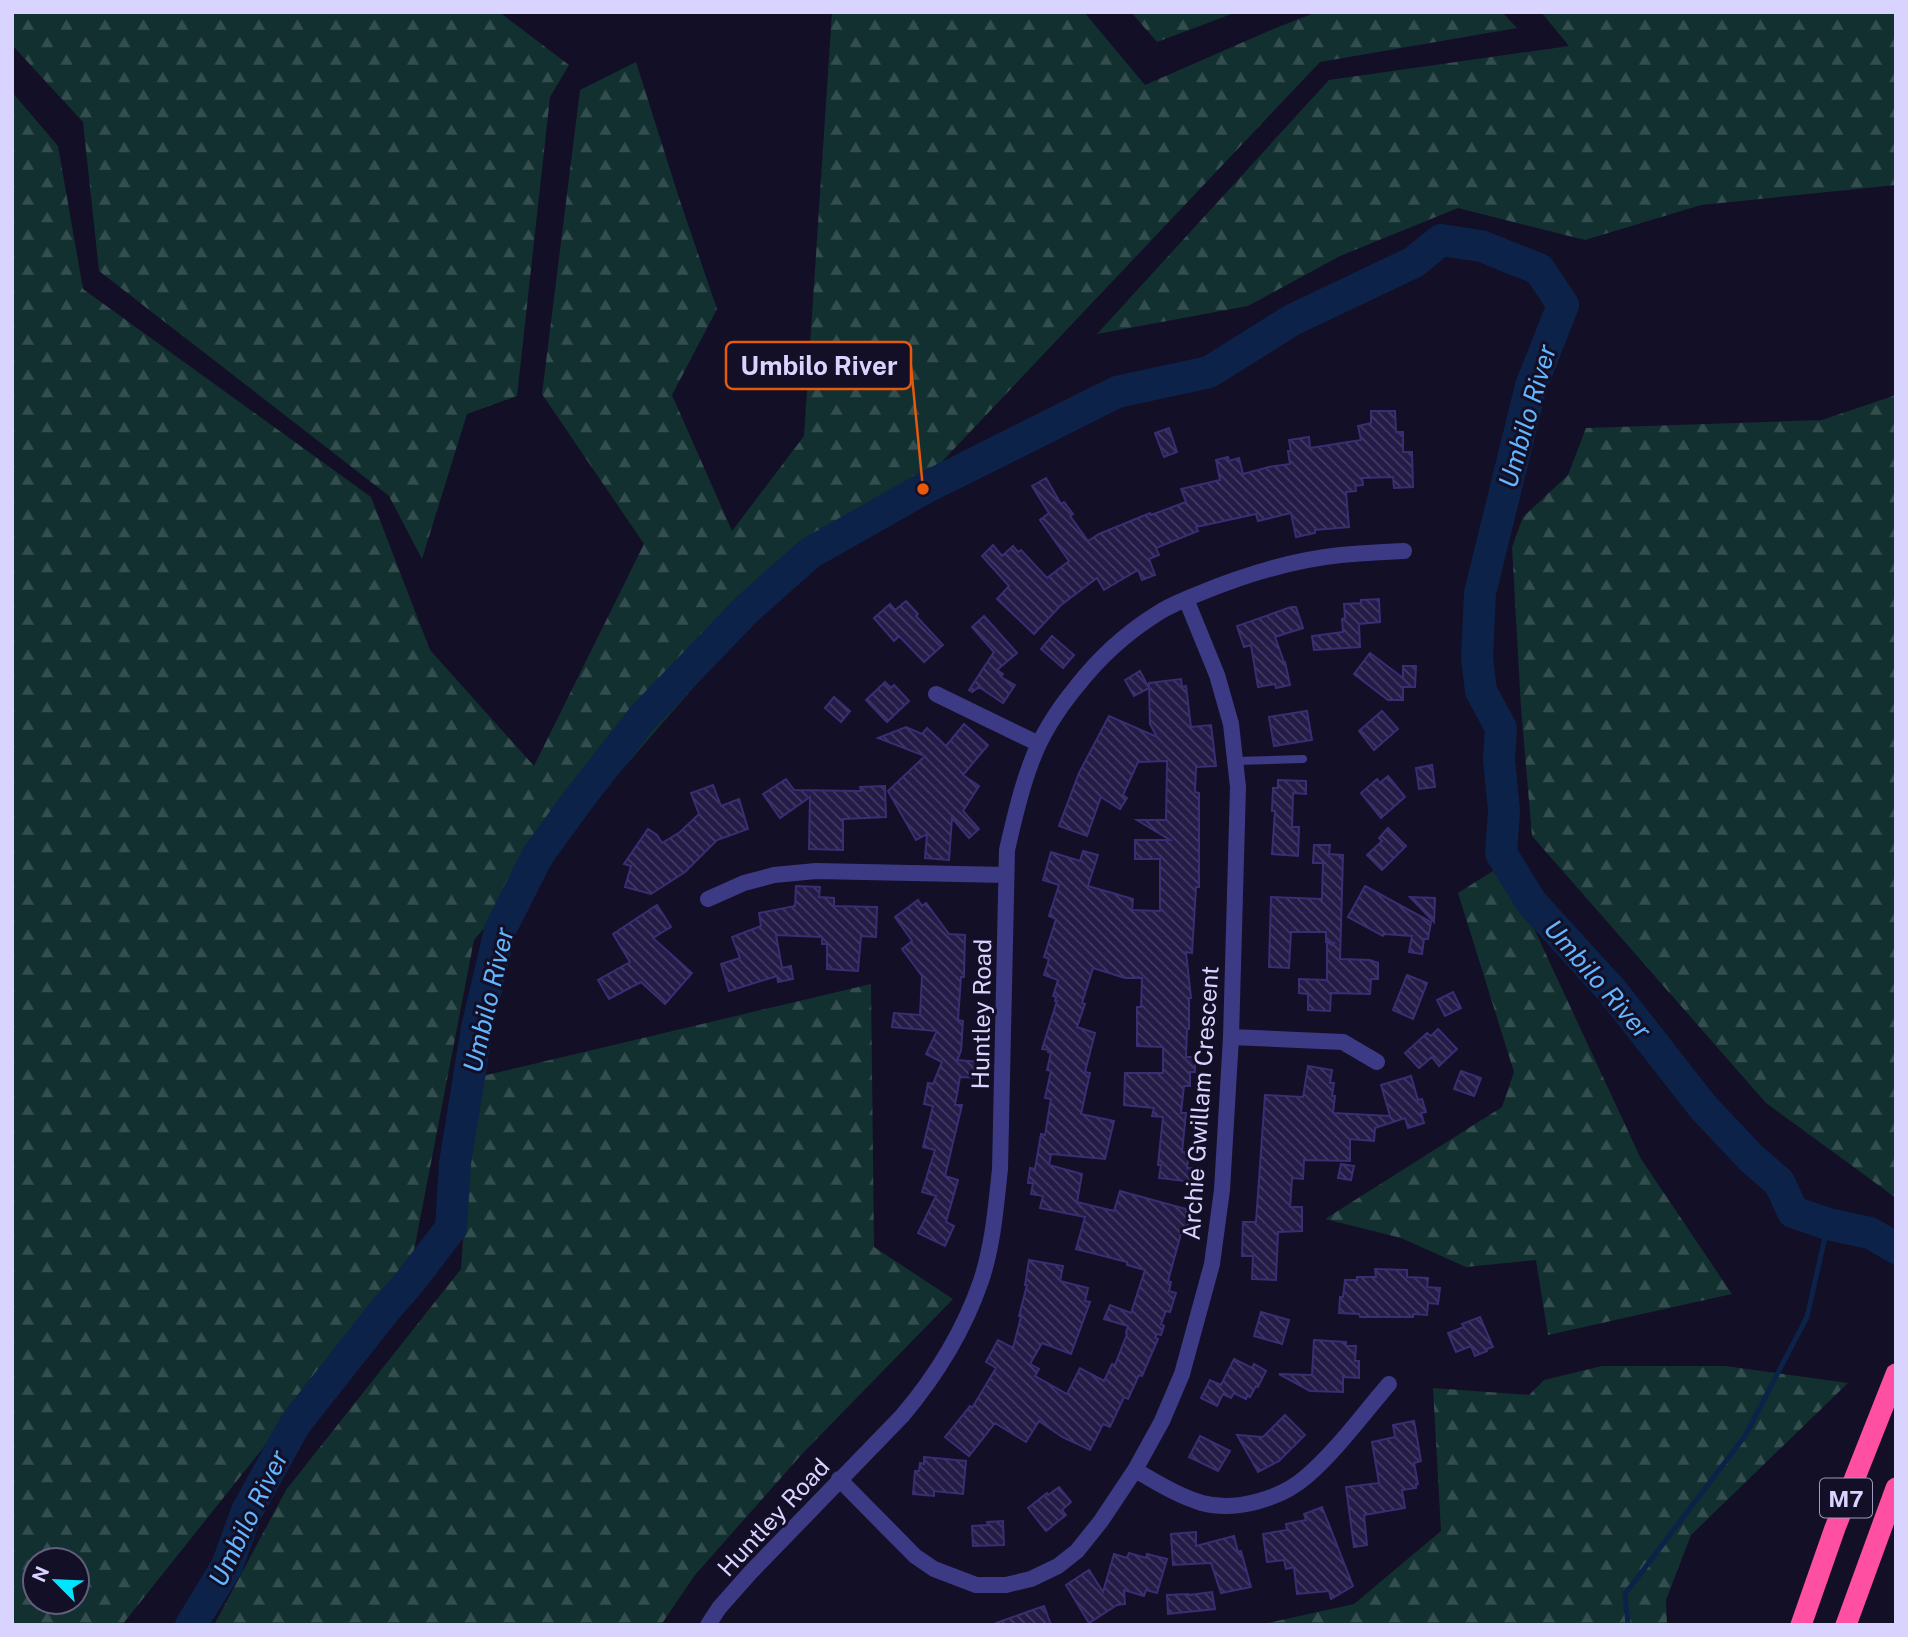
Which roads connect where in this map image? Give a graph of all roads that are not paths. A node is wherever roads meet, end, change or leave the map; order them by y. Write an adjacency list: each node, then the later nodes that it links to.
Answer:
1 (1404, 551): 2 (street, Huntley Road)
2 (1186, 599): 4 (street, Huntley Road); 6 (street, Archie Gwillam Crescent)
3 (936, 694): 4 (street)
4 (1039, 744): 7 (street, Huntley Road)
5 (1304, 759): 6 (lane)
6 (1236, 761): 9 (street, Archie Gwillam Crescent)
7 (1006, 875): 8 (street); 14 (street, Huntley Road)
8 (708, 899)
9 (1231, 1037): 10 (street); 13 (street, Archie Gwillam Crescent)
10 (1377, 1062)
11 (1896, 1374): 17 (highway, M7)
12 (1389, 1384): 13 (street)
13 (1135, 1470): 14 (street, Archie Gwillam Crescent)
14 (839, 1479): 16 (street, Huntley Road)
15 (1896, 1489): 18 (highway, M7)
16 (708, 1625)
17 (1801, 1625)
18 (1846, 1625)

